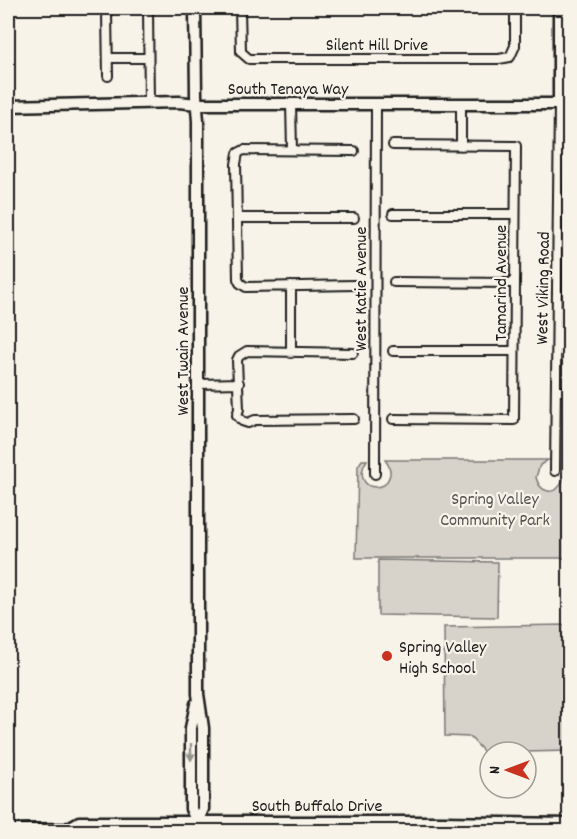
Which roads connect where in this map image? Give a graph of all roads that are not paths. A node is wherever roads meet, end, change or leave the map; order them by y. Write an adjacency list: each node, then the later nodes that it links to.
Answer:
1 (148, 8): 8 (street)
2 (195, 8): 11 (street, West Twain Avenue)
3 (240, 8): 4 (street, Silent Hill Drive)
4 (515, 8)
5 (559, 8): 15 (street)
6 (107, 13): 7 (street)
7 (108, 58): 8 (street); 9 (street)
8 (148, 58): 10 (street)
9 (108, 76)
10 (149, 103): 11 (street, South Tenaya Way); 16 (street, South Tenaya Way)
11 (196, 104): 12 (street, South Tenaya Way); 34 (street, West Twain Avenue)
12 (291, 104): 13 (street, South Tenaya Way); 19 (street)
13 (375, 104): 14 (street, South Tenaya Way); 40 (street, West Katie Avenue)
14 (461, 104): 15 (street, South Tenaya Way); 18 (street)
15 (564, 104): 35 (street, West Viking Road)
16 (8, 106)
17 (393, 146): 18 (street)
18 (461, 146): 22 (street, Tamarind Avenue)
19 (292, 150): 20 (street); 23 (street)
20 (354, 151)
21 (393, 214): 22 (street)
22 (515, 214): 26 (street, Tamarind Avenue)
23 (238, 218): 24 (street); 28 (street)
24 (354, 218)
25 (393, 282): 26 (street)
26 (514, 283): 30 (street, Tamarind Avenue)
27 (355, 285): 28 (street)
28 (291, 286): 31 (street)
29 (393, 351): 30 (street)
30 (514, 351): 38 (street, Tamarind Avenue)
31 (291, 352): 32 (street); 33 (street)
32 (353, 353)
33 (239, 383): 34 (street); 37 (street)
34 (199, 384): 42 (street, West Twain Avenue)
35 (556, 391): 36 (street); 39 (street, West Viking Road)
36 (570, 391)
37 (354, 419)
38 (393, 419)
39 (555, 471)
40 (375, 474)
41 (570, 824): 44 (street, South Buffalo Drive)
42 (197, 827): 43 (street, South Buffalo Drive); 46 (street, South Buffalo Drive)
43 (375, 827): 44 (street, South Buffalo Drive)
44 (555, 828)
45 (8, 830): 46 (street, South Buffalo Drive)
46 (69, 830)

